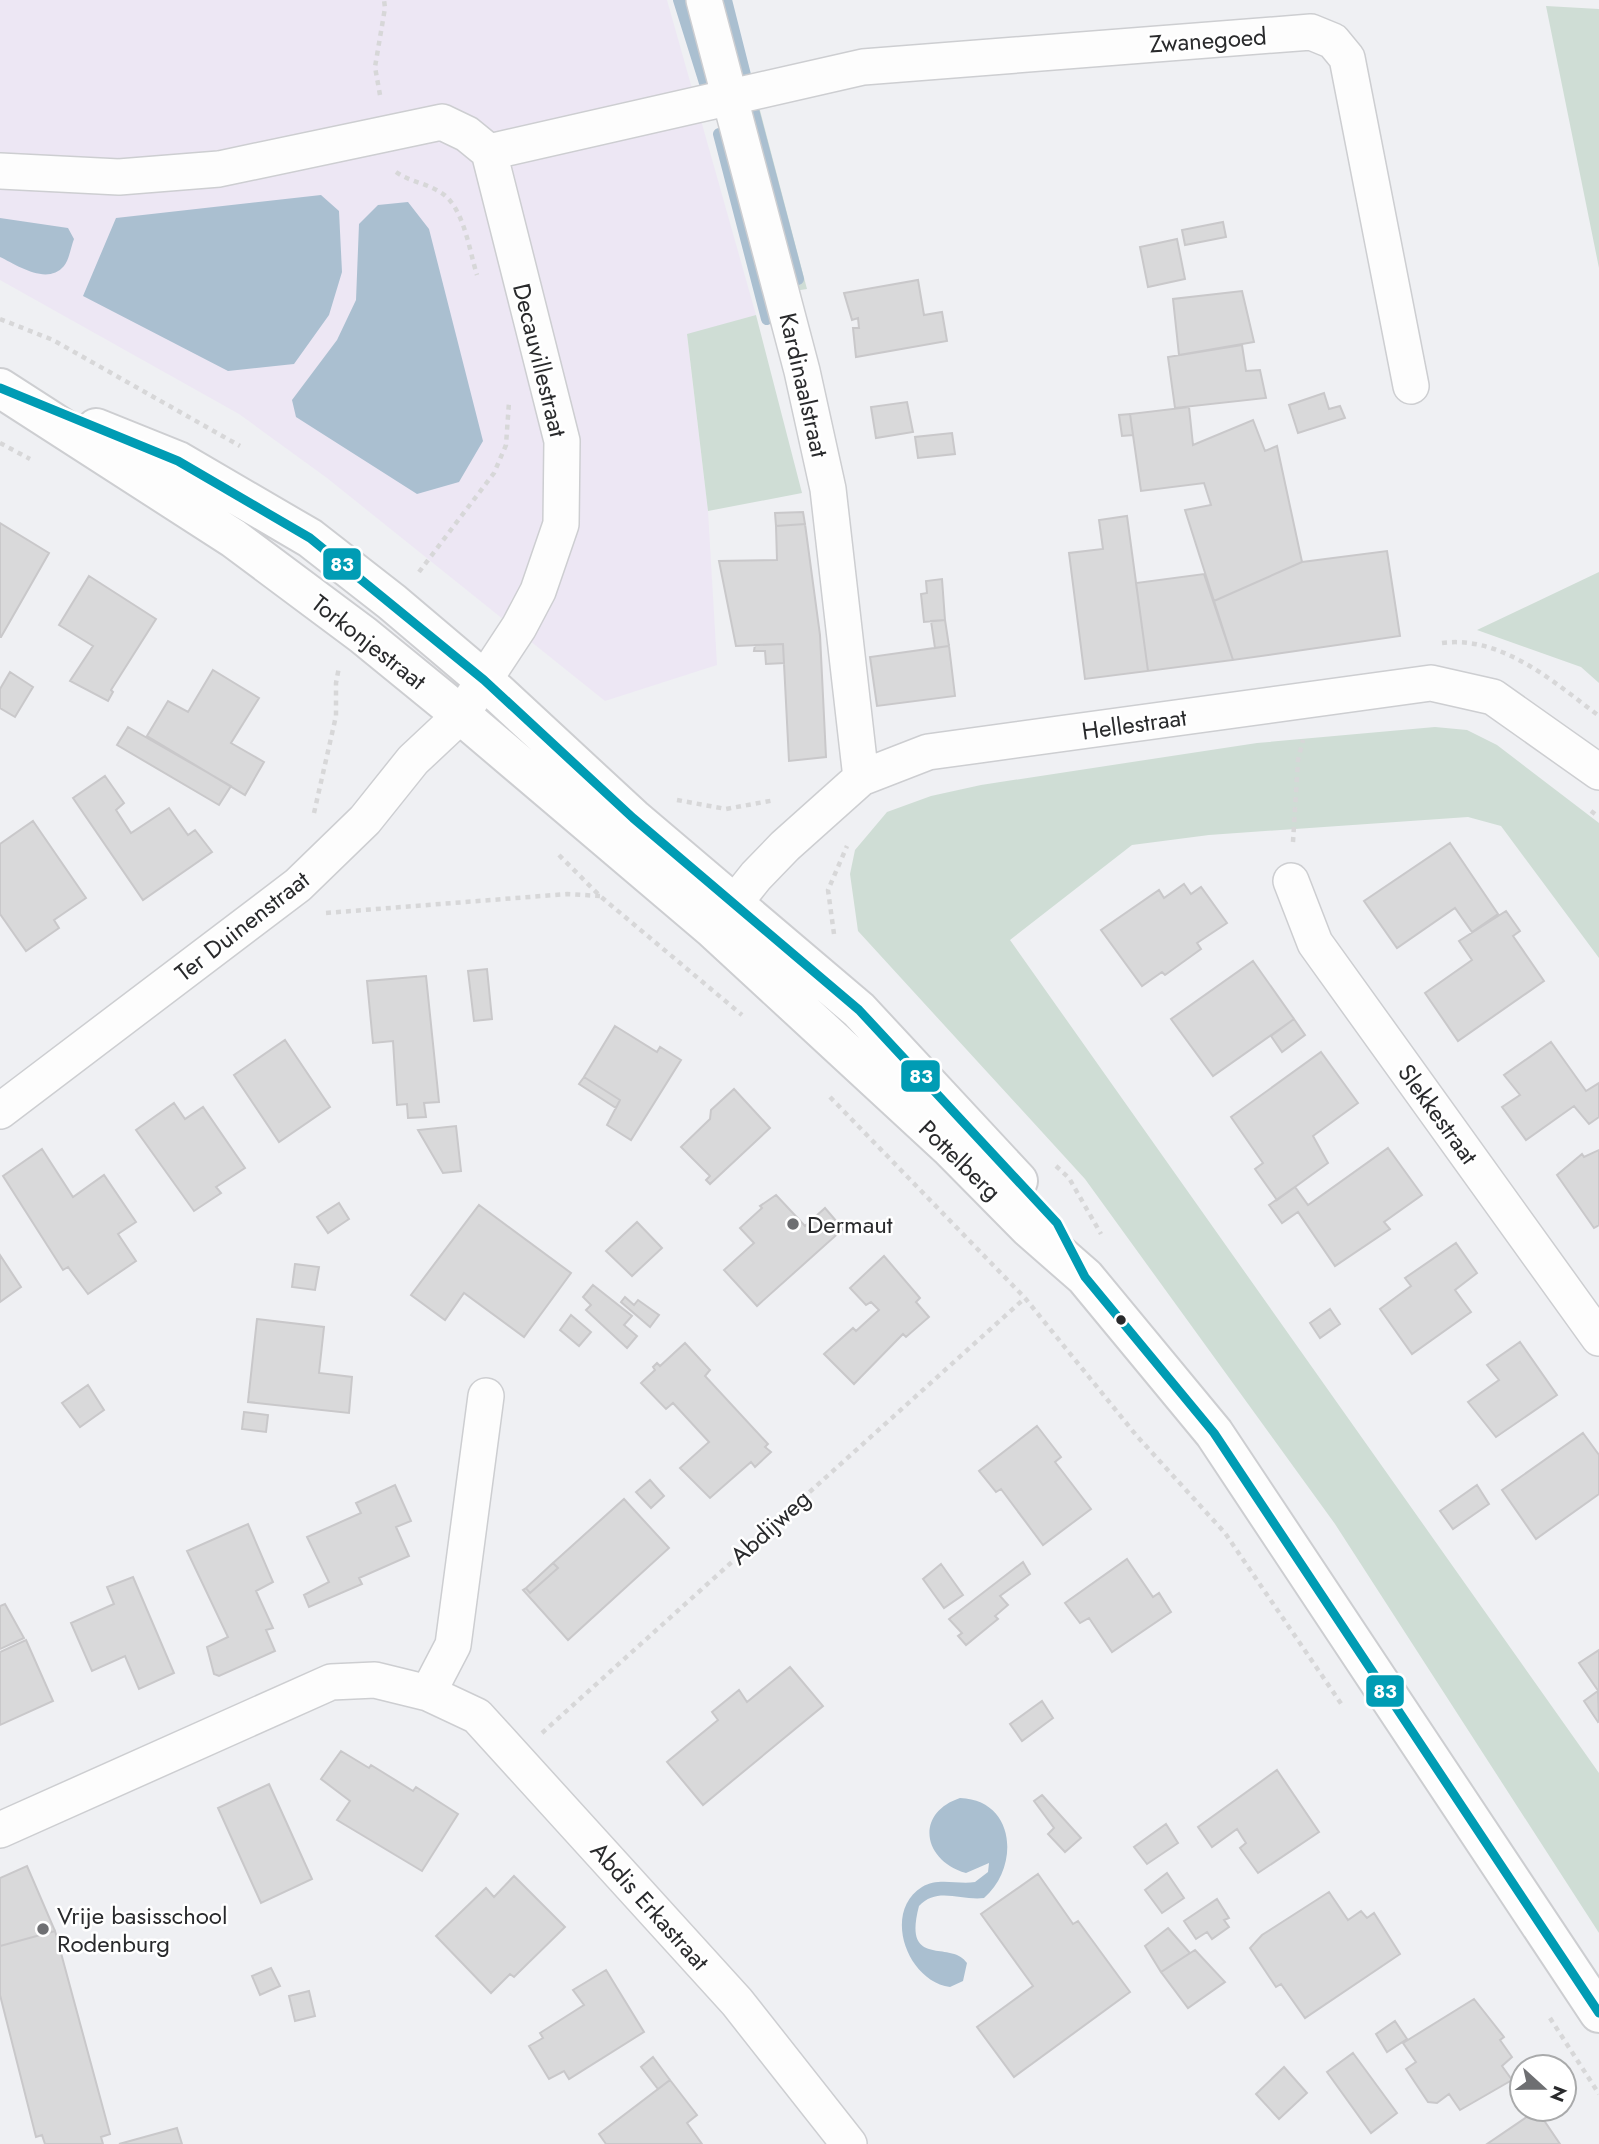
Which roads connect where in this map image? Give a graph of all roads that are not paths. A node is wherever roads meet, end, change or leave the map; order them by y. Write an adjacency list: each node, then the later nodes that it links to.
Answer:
1 (704, 0): 2 (street, Kardinaalstraat)
2 (729, 97): 3 (street); 5 (street, Zwanegoed); 10 (street, Kardinaalstraat)
3 (489, 152): 4 (street); 7 (street, Decauvillestraat)
4 (0, 171)
5 (1411, 386)
6 (0, 388): 7 (main road, Torkonjestraat); 8 (main road, Torkonjestraat)
7 (484, 680): 8 (street, Decauvillestraat); 12 (main road, Torkonjestraat)
8 (461, 715): 12 (main road, Torkonjestraat); 13 (street, Ter Duinenstraat)
9 (1599, 772): 10 (street, Hellestraat)
10 (861, 778): 12 (street, Hellestraat)
11 (1291, 881): 14 (street, Slekkestraat)
12 (723, 916): 18 (main road, Pottelberg)
13 (0, 1111)
14 (1599, 1338)
15 (486, 1396): 16 (street)
16 (428, 1693): 17 (street, Abdis Erkastraat); 19 (street, Abdis Erkastraat)
17 (0, 1830)
18 (1599, 2013)
19 (849, 2144)

